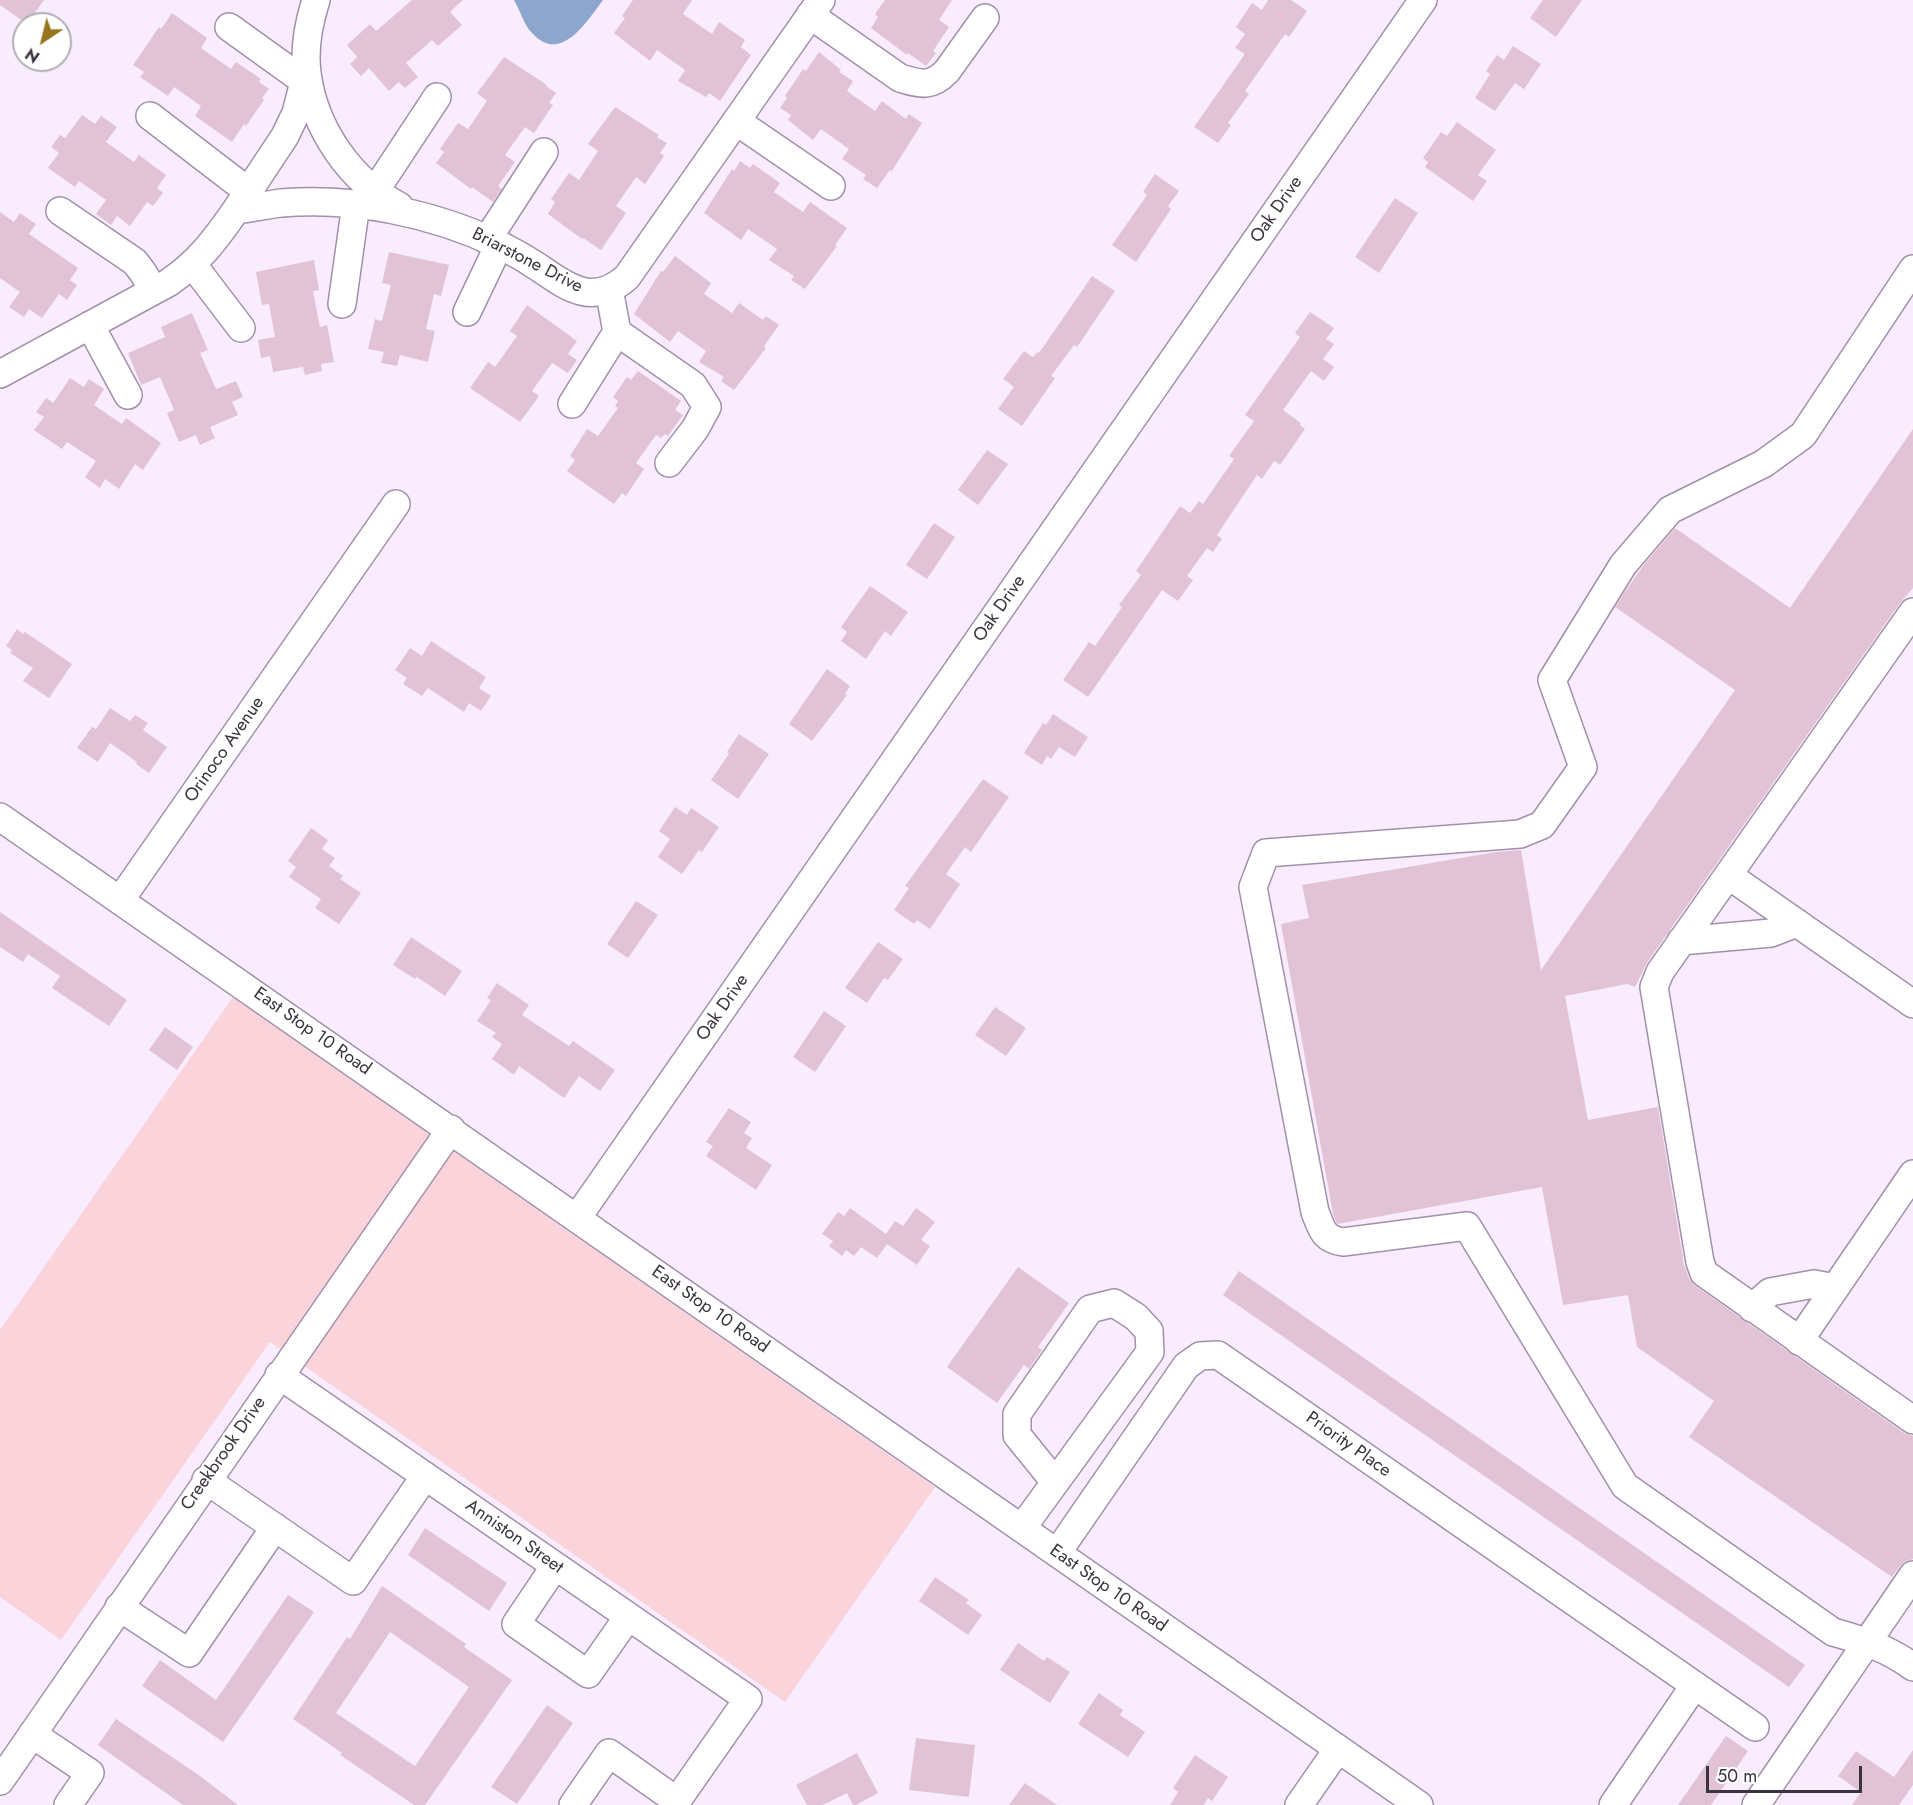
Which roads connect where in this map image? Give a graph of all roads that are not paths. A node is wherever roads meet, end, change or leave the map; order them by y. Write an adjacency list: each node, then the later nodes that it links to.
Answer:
1 (316, 0): 6 (street)
2 (1423, 0): 39 (street, Oak Drive)
3 (815, 8): 4 (street); 9 (street, Briarstone Drive)
4 (985, 18)
5 (229, 27): 6 (street)
6 (305, 77): 12 (street, Briarstone Drive); 13 (street)
7 (437, 97): 12 (street)
8 (150, 116): 13 (street)
9 (736, 121): 11 (street); 18 (street, Briarstone Drive)
10 (544, 152): 15 (street)
11 (831, 186)
12 (366, 198): 13 (street); 15 (street, Briarstone Drive); 20 (street)
13 (243, 201): 16 (street)
14 (60, 212): 19 (street)
15 (493, 242): 18 (street, Briarstone Drive); 21 (street)
16 (193, 265): 19 (street); 23 (street)
17 (1913, 269): 55 (street)
18 (609, 289): 24 (street)
19 (153, 291): 22 (street)
20 (342, 304)
21 (468, 312)
22 (90, 326): 25 (street); 26 (street)
23 (241, 328)
24 (617, 332): 27 (street); 28 (street)
25 (0, 374)
26 (128, 394)
27 (572, 404)
28 (669, 463)
29 (396, 504): 33 (street, Orinoco Avenue)
30 (1913, 612): 32 (street)
31 (2, 822): 33 (street, East Stop 10 Road)
32 (1728, 875): 34 (street); 35 (street)
33 (121, 899): 37 (street, East Stop 10 Road)
34 (1797, 923): 35 (street); 36 (street)
35 (1681, 941): 41 (street)
36 (1913, 1004)
37 (451, 1130): 39 (street, East Stop 10 Road); 43 (street, Creekbrook Drive)
38 (1913, 1174): 40 (street)
39 (578, 1218): 49 (street, East Stop 10 Road)
40 (1835, 1288): 41 (street); 42 (street)
41 (1752, 1308): 42 (street)
42 (1799, 1341): 44 (street)
43 (279, 1376): 45 (street, Anniston Street); 46 (street, Creekbrook Drive)
44 (1913, 1420)
45 (425, 1476): 48 (street); 51 (street, Anniston Street)
46 (206, 1480): 48 (street); 53 (street, Creekbrook Drive)
47 (1054, 1482): 47 (street); 49 (street)
48 (275, 1527): 53 (street)
49 (1022, 1528): 50 (street, East Stop 10 Road)
50 (1057, 1552): 57 (street, Priority Place); 60 (street, East Stop 10 Road)
51 (555, 1566): 54 (street, Anniston Street); 54 (street)
52 (1913, 1575): 55 (street)
53 (119, 1607): 59 (street, Creekbrook Drive)
54 (628, 1617): 62 (street, Anniston Street)
55 (1866, 1642): 56 (street); 68 (street)
56 (1913, 1667)
57 (1694, 1686): 58 (street, Priority Place); 67 (street)
58 (1755, 1727)
59 (32, 1734): 61 (street, Creekbrook Drive); 63 (street)
60 (1338, 1749): 65 (street); 66 (street, East Stop 10 Road)
61 (0, 1781)
62 (675, 1803): 64 (street)
63 (68, 1805)
64 (573, 1805)
65 (1299, 1805)
66 (1419, 1805)
67 (1613, 1805)
68 (1756, 1805)

